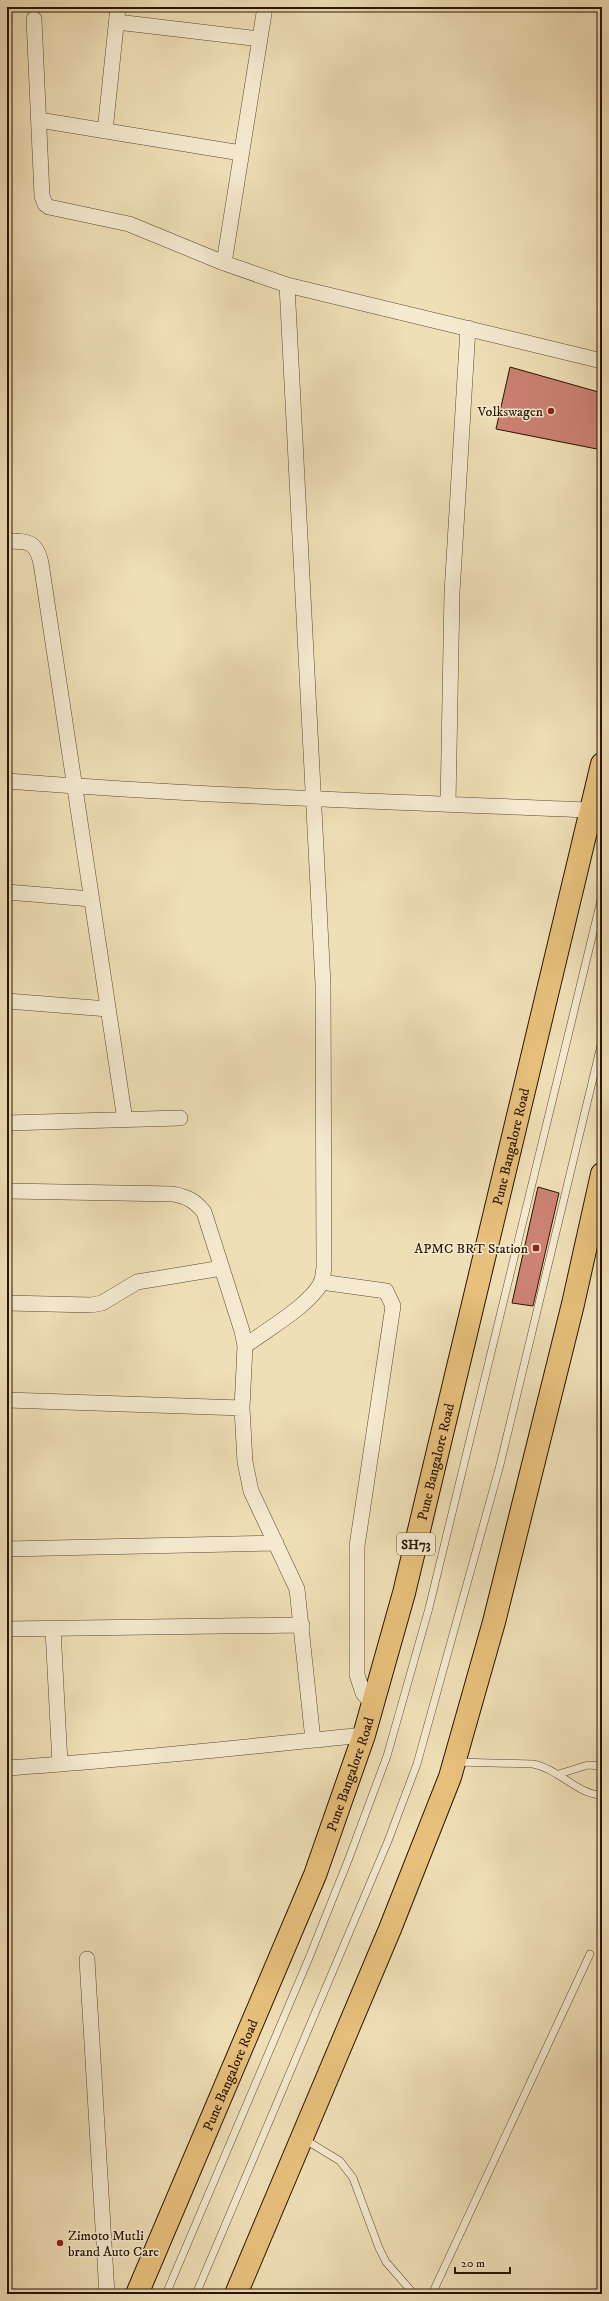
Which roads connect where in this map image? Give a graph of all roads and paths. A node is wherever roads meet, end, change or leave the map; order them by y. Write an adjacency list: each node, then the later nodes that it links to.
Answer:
1 (118, 7): 4 (street)
2 (266, 7): 5 (street)
3 (34, 19): 6 (street)
4 (117, 22): 5 (street); 7 (street)
5 (260, 39): 8 (street)
6 (39, 120): 7 (street); 9 (street)
7 (105, 131): 8 (street)
8 (241, 153): 9 (street)
9 (224, 263): 10 (street)
10 (287, 285): 11 (street); 17 (street)
11 (468, 328): 12 (street); 18 (street)
12 (602, 361)
13 (7, 541): 16 (street)
14 (602, 764): 19 (main road, Pune Bangalore Road / SH73)
15 (7, 781): 16 (street)
16 (74, 786): 17 (street); 22 (street)
17 (313, 798): 18 (street); 32 (street)
18 (448, 804): 19 (street)
19 (591, 810): 42 (main road, Pune Bangalore Road / SH73)
20 (7, 892): 22 (street)
21 (602, 896): 56 (lane)
22 (91, 899): 24 (street)
23 (7, 1001): 24 (street)
24 (108, 1009): 27 (street)
25 (602, 1041): 57 (lane)
26 (180, 1118): 27 (street)
27 (125, 1120): 28 (street)
28 (7, 1123)
29 (602, 1174): 45 (main road)
30 (7, 1191): 31 (street)
31 (222, 1268): 33 (street); 34 (street)
32 (321, 1282): 34 (street); 42 (street)
33 (7, 1303)
34 (245, 1346): 36 (street)
35 (7, 1400): 36 (street)
36 (242, 1408): 37 (street)
37 (276, 1543): 38 (street); 39 (street)
38 (7, 1549)
39 (302, 1625): 41 (street); 44 (street)
40 (7, 1629): 41 (street)
41 (53, 1629): 46 (street)
42 (373, 1705): 43 (main road, Pune Bangalore Road / SH73)
43 (364, 1735): 44 (street); 55 (main road, Pune Bangalore Road / SH73)
44 (313, 1740): 46 (street)
45 (454, 1762): 49 (lane); 53 (main road)
46 (60, 1764): 48 (street)
47 (602, 1766): 49 (lane)
48 (7, 1768)
49 (559, 1774): 50 (lane)
50 (602, 1795)
51 (590, 1954): 60 (lane)
52 (87, 1959): 54 (street)
53 (302, 2137): 58 (main road); 59 (lane)
54 (107, 2294)
55 (137, 2294)
56 (166, 2294)
57 (196, 2294)
58 (236, 2294)
59 (414, 2294)
60 (432, 2294)

